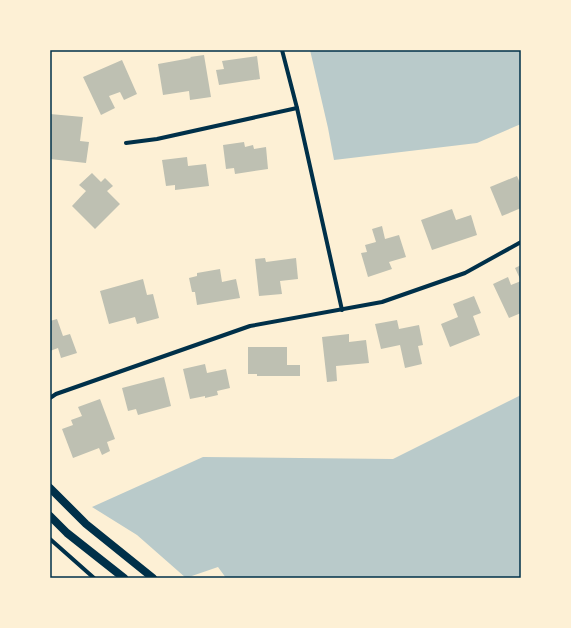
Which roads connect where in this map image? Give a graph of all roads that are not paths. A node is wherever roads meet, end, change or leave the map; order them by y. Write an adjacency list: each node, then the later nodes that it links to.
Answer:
1 (282, 50): 2 (street)
2 (297, 108): 3 (street); 5 (street)
3 (126, 143)
4 (521, 242): 5 (street)
5 (342, 310): 6 (street)
6 (50, 398)
7 (50, 488): 12 (main road)
8 (50, 516): 11 (main road)
9 (50, 539): 10 (street)
10 (94, 578)
11 (124, 578)
12 (153, 578)

